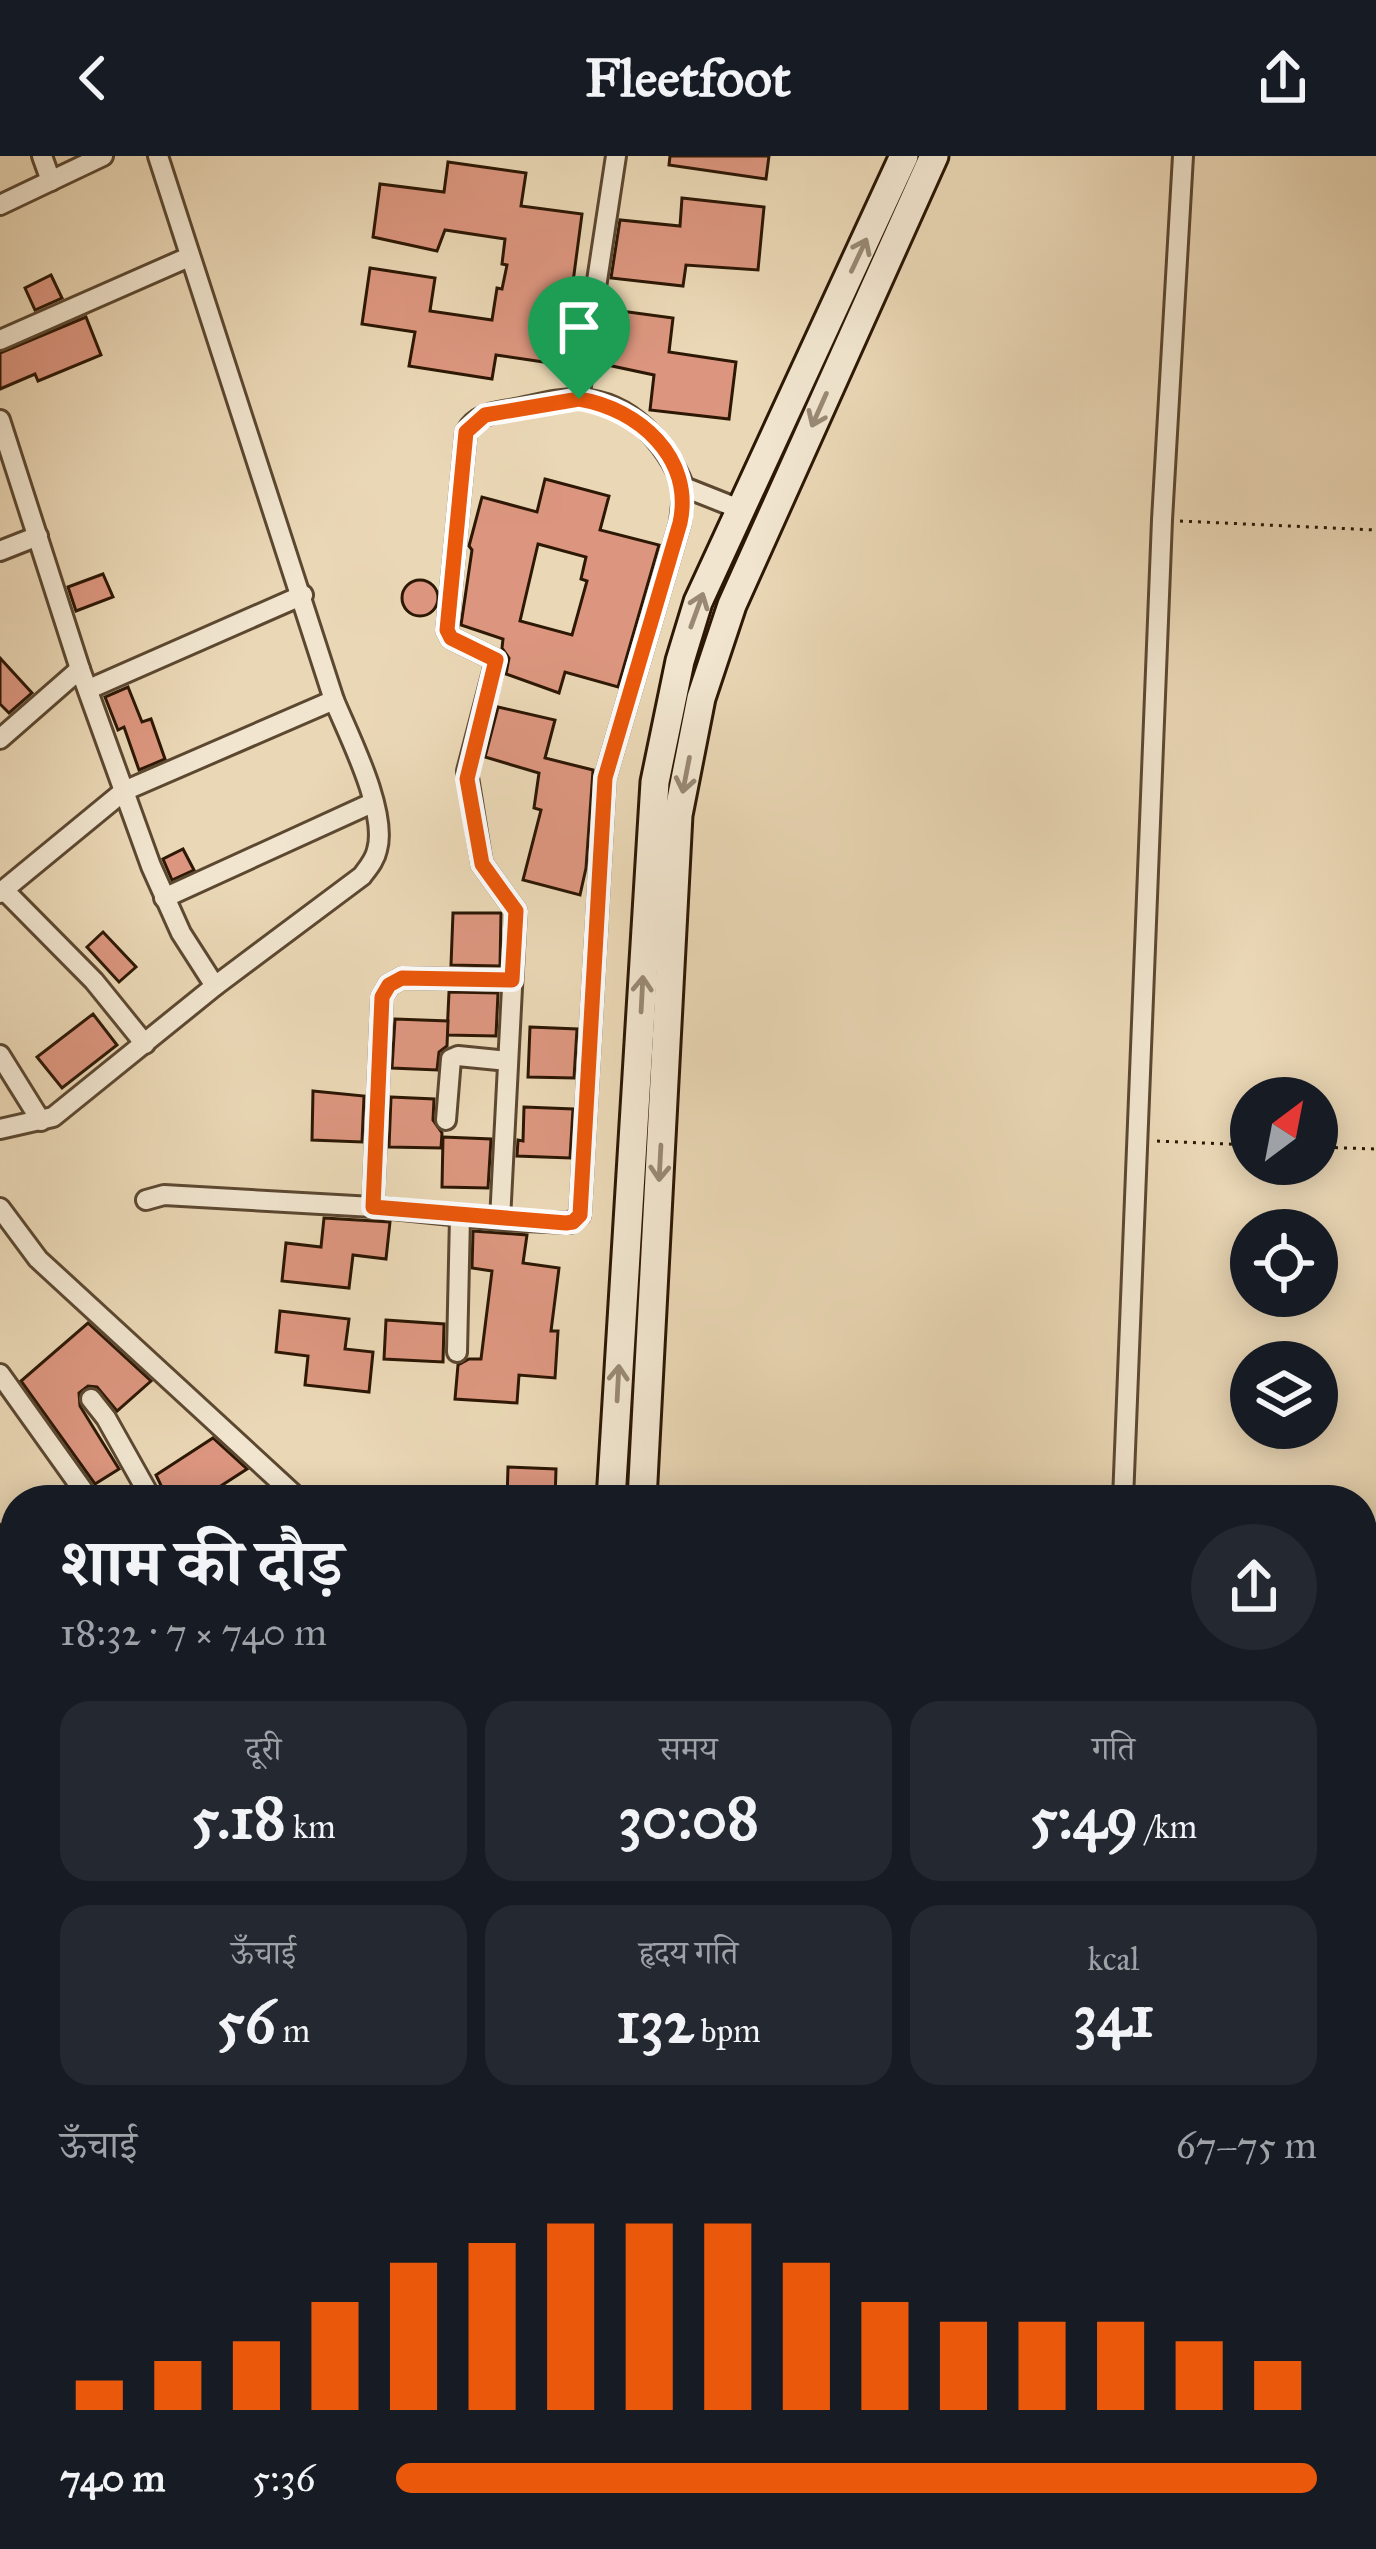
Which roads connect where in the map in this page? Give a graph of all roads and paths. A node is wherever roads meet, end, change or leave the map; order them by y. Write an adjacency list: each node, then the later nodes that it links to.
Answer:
1 (41, 156): 8 (street)
2 (103, 156): 8 (street)
3 (158, 156): 10 (street)
4 (616, 156): 12 (street)
5 (904, 156): 15 (street, one-way to 5)
6 (934, 156): 53 (street, one-way to 53)
7 (1183, 156): 16 (street)
8 (51, 181): 9 (street)
9 (0, 205)
10 (189, 257): 11 (street); 20 (street)
11 (0, 340)
12 (579, 399): 14 (street); 29 (street)
13 (0, 420): 18 (street)
14 (683, 487): 15 (street); 45 (street)
15 (742, 510): 52 (street, one-way to 15)
16 (1162, 520): 17 (path); 37 (street)
17 (1376, 530)
18 (38, 536): 19 (street); 21 (street)
19 (0, 551)
20 (303, 595): 22 (street); 23 (street)
21 (80, 669): 22 (street); 24 (street)
22 (89, 689): 25 (street)
23 (334, 700): 25 (street); 26 (street)
24 (0, 739)
25 (124, 791): 27 (street); 28 (street)
26 (372, 803): 28 (street); 30 (street)
27 (2, 892): 31 (street)
28 (164, 898): 30 (street)
29 (512, 980): 33 (street); 42 (street)
30 (215, 986): 31 (street)
31 (145, 1044): 35 (street)
32 (0, 1054): 35 (street)
33 (508, 1061): 34 (street); 45 (street)
34 (446, 1120)
35 (41, 1121): 36 (street)
36 (0, 1130)
37 (1138, 1141): 38 (path); 54 (street)
38 (1230, 1144)
39 (1338, 1148): 40 (path)
40 (1376, 1149)
41 (146, 1200): 42 (street)
42 (373, 1207): 44 (street)
43 (0, 1208): 51 (street)
44 (460, 1217): 45 (street); 46 (street)
45 (500, 1220)
46 (457, 1352)
47 (0, 1374): 49 (street)
48 (91, 1399): 50 (street)
49 (79, 1485)
50 (144, 1485)
51 (284, 1485)
52 (612, 1485)
53 (643, 1485)
54 (1124, 1485)

